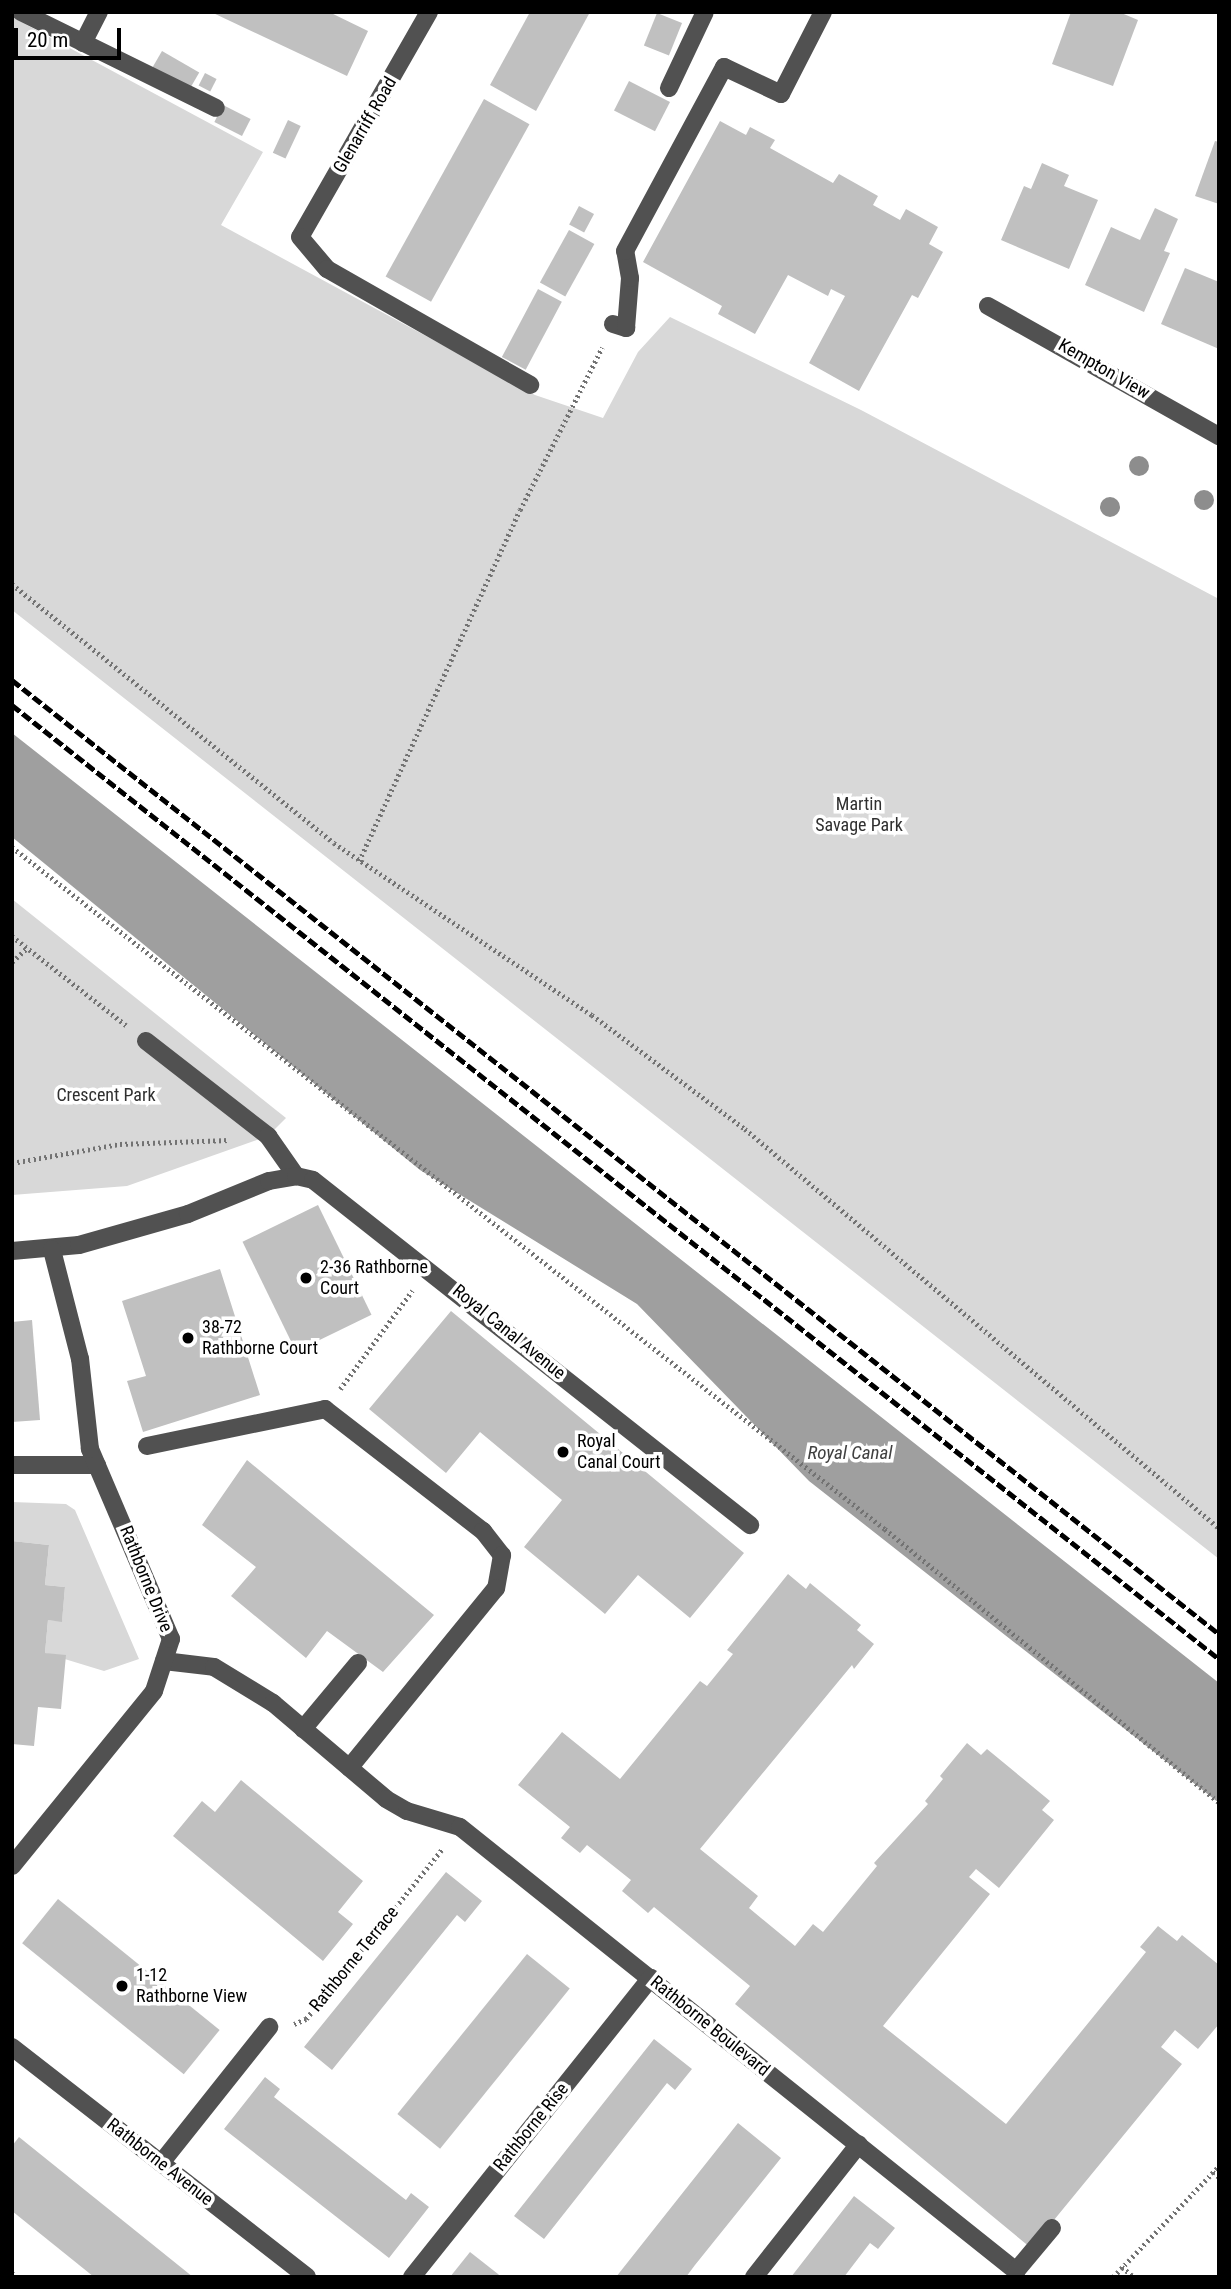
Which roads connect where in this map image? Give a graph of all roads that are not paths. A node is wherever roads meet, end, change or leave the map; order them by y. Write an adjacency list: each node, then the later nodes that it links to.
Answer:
1 (21, 12): 6 (street)
2 (99, 12): 6 (street)
3 (429, 12): 11 (street, Glenarriff Road)
4 (705, 12): 7 (street)
5 (823, 12): 10 (street)
6 (83, 43): 8 (street)
7 (670, 88)
8 (216, 108)
9 (988, 306): 12 (street, Kempton View)
10 (612, 324)
11 (530, 385)
12 (1219, 436)
13 (146, 1041): 14 (street)
14 (296, 1176): 15 (street); 20 (street, Royal Canal Avenue)
15 (52, 1250): 16 (street); 19 (street, Rathborne Drive)
16 (12, 1251)
17 (147, 1446): 24 (street)
18 (12, 1465): 19 (street)
19 (97, 1465): 21 (street, Rathborne Drive)
20 (750, 1525)
21 (164, 1661): 23 (street, Rathborne Boulevard); 25 (street, Rathborne Drive)
22 (358, 1663): 23 (street)
23 (303, 1729): 24 (street, Rathborne Boulevard)
24 (349, 1768): 26 (street, Rathborne Boulevard)
25 (12, 1866)
26 (651, 1978): 29 (street, Rathborne Boulevard); 33 (street, Rathborne Rise)
27 (269, 2027): 30 (street)
28 (12, 2047): 30 (street, Rathborne Avenue)
29 (859, 2144): 31 (street, Rathborne Boulevard); 34 (street)
30 (161, 2163): 32 (street, Rathborne Avenue)
31 (1052, 2228)
32 (307, 2277)
33 (412, 2277)
34 (754, 2277)

